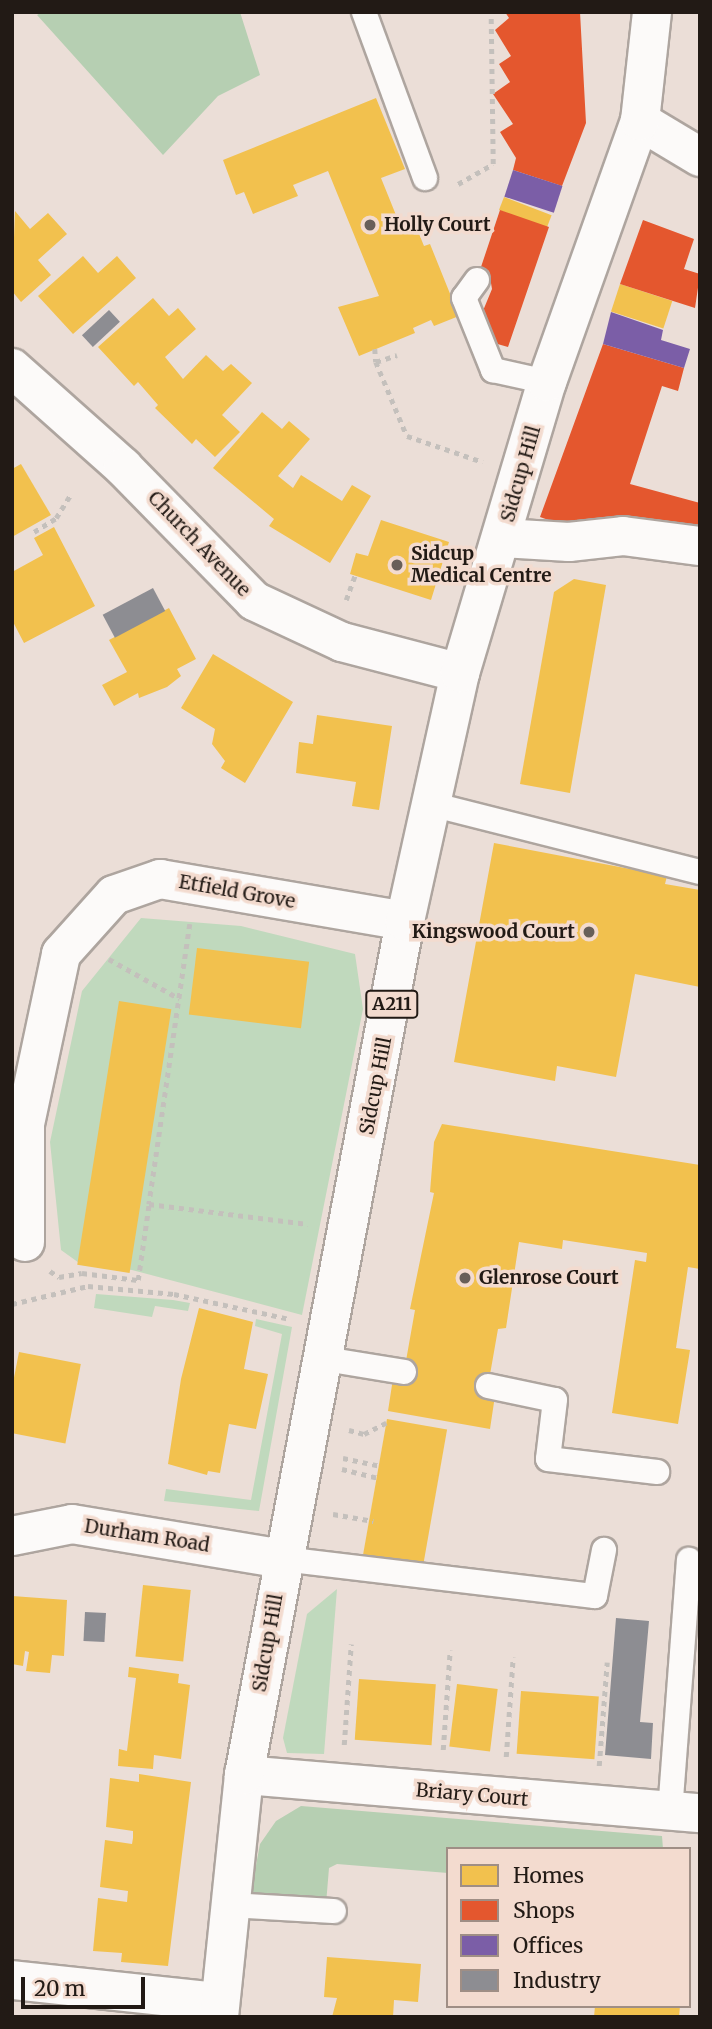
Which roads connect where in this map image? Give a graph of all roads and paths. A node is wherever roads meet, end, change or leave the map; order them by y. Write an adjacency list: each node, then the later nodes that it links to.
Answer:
1 (364, 12): 7 (lane)
2 (491, 12): 6 (path)
3 (652, 12): 4 (street, Sidcup Hill / A211)
4 (640, 121): 5 (street); 13 (street, Sidcup Hill / A211)
5 (700, 157)
6 (482, 171)
7 (425, 178)
8 (477, 280): 13 (lane)
9 (375, 349): 11 (path)
10 (397, 355): 11 (path)
11 (376, 362): 14 (path)
12 (12, 368): 19 (street, Church Avenue)
13 (547, 382): 14 (street, Sidcup Hill / A211)
14 (521, 474): 17 (street, Sidcup Hill / A211)
15 (71, 494): 16 (path)
16 (34, 532)
17 (502, 538): 18 (street); 19 (street, Sidcup Hill / A211)
18 (700, 546)
19 (460, 673): 20 (street, Sidcup Hill / A211)
20 (431, 804): 21 (lane); 23 (street, Sidcup Hill / A211)
21 (700, 872)
22 (196, 885): 23 (street, Etfield Grove); 24 (street, Etfield Grove); 25 (path)
23 (405, 922): 28 (street, Sidcup Hill / A211)
24 (75, 939): 25 (path); 26 (street, Etfield Grove)
25 (180, 999): 27 (path)
26 (18, 1125): 29 (street, Etfield Grove)
27 (149, 1204): 28 (path); 29 (path)
28 (349, 1230): 32 (street, Sidcup Hill / A211)
29 (34, 1255)
30 (12, 1304): 31 (path)
31 (270, 1314)
32 (325, 1359): 33 (lane); 46 (street, Sidcup Hill / A211)
33 (404, 1372)
34 (488, 1386): 40 (lane)
35 (386, 1423): 36 (path)
36 (343, 1429)
37 (340, 1458): 38 (path)
38 (380, 1466)
39 (338, 1468): 41 (path)
40 (657, 1472)
41 (379, 1478)
42 (319, 1511): 43 (path)
43 (373, 1521)
44 (12, 1536): 46 (street, Durham Road)
45 (604, 1550): 46 (lane)
46 (283, 1559): 52 (street, Sidcup Hill / A211)
47 (689, 1560): 57 (lane)
48 (351, 1644): 53 (path)
49 (450, 1650): 54 (path)
50 (513, 1657): 55 (path)
51 (607, 1662): 56 (path)
52 (244, 1776): 53 (street, Briary Court); 58 (street, Sidcup Hill / A211)
53 (342, 1784): 54 (street, Briary Court)
54 (440, 1793): 55 (street, Briary Court)
55 (503, 1798): 56 (street, Briary Court)
56 (597, 1806): 57 (street, Briary Court)
57 (685, 1812)
58 (229, 1905): 59 (lane); 61 (street, Sidcup Hill / A211)
59 (334, 1911)
60 (12, 1980): 61 (street)
61 (219, 2009)

